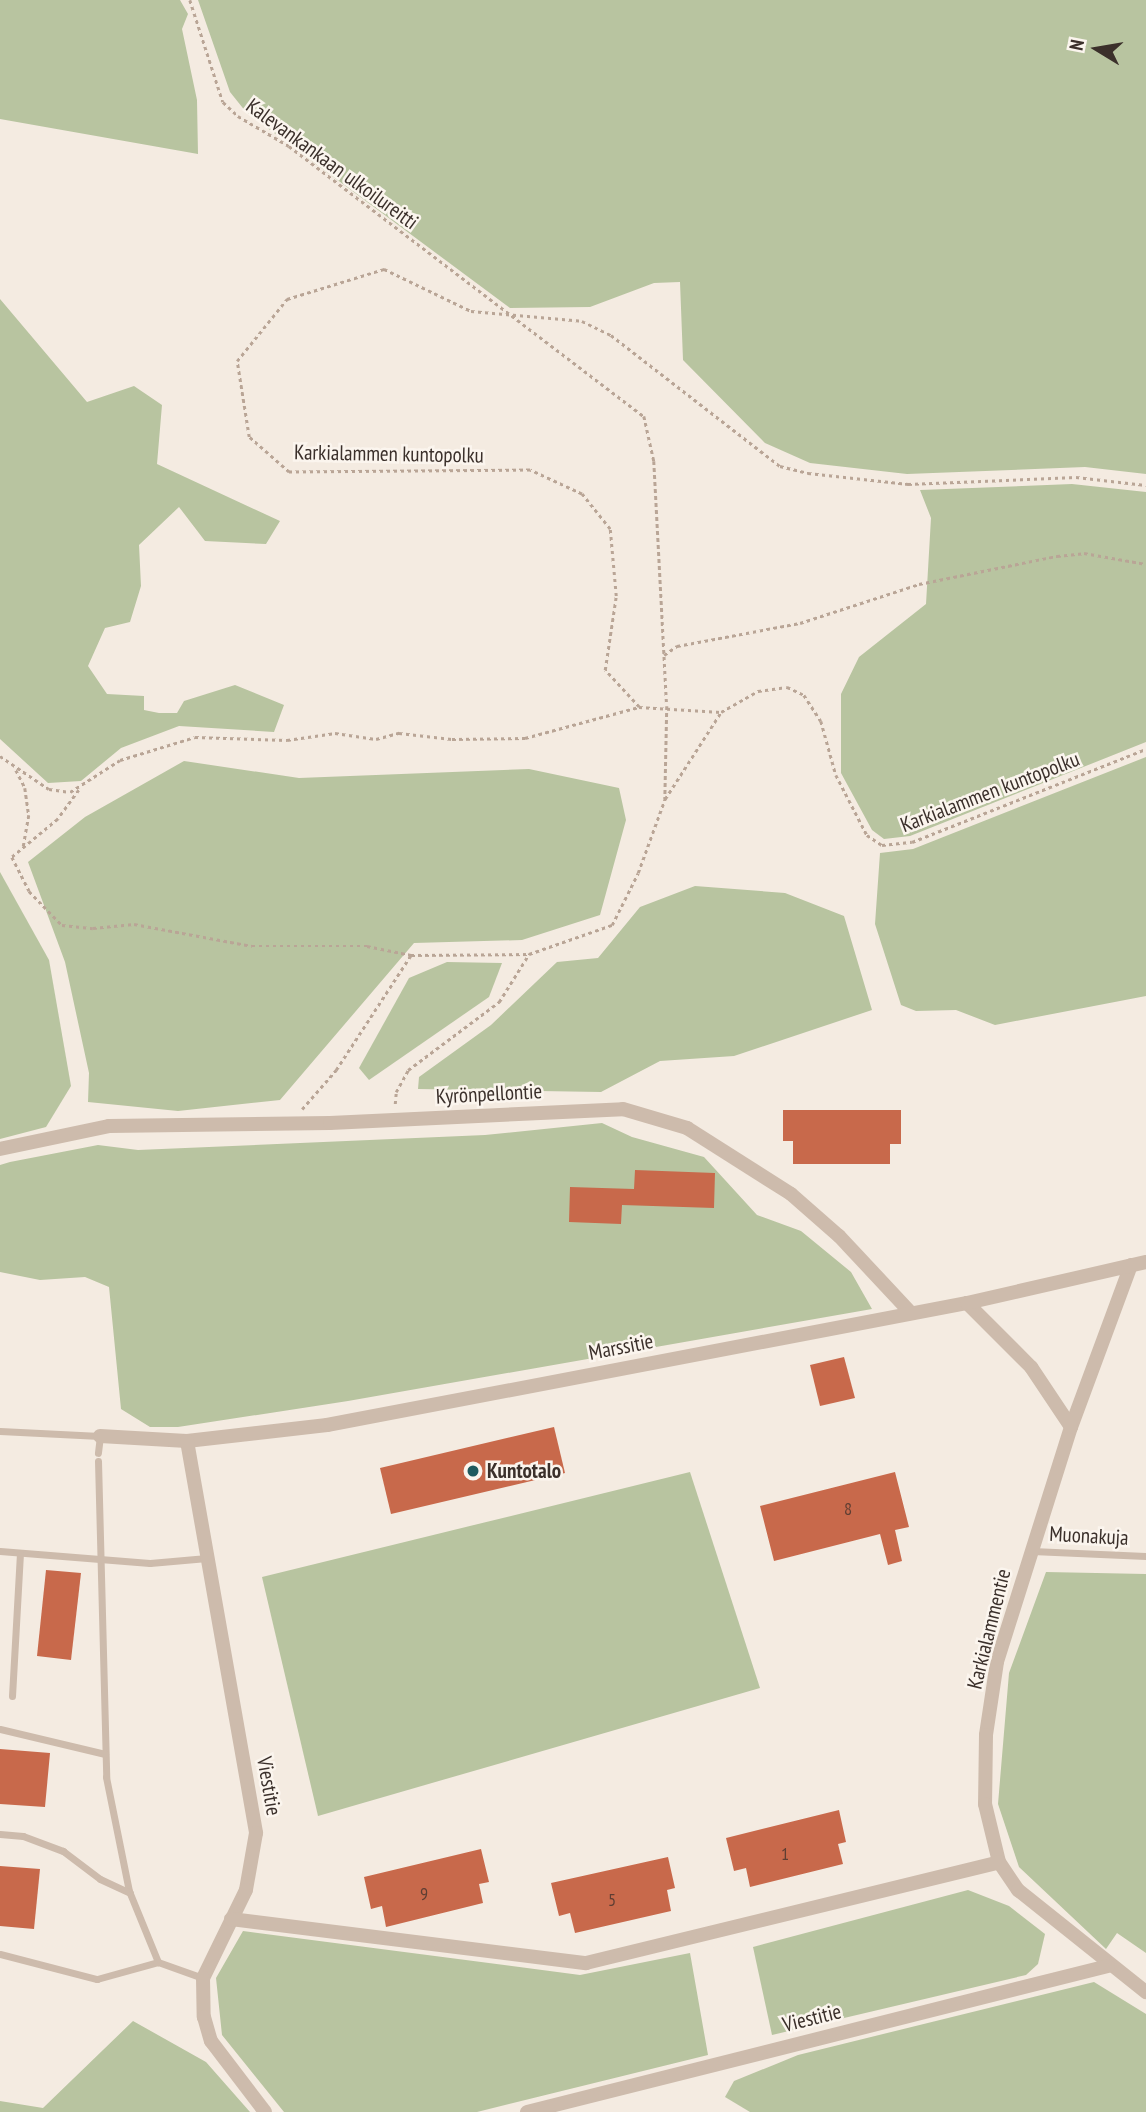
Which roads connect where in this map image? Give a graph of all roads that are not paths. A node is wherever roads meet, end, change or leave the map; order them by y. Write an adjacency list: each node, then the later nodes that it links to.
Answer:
1 (0, 1149): 5 (street, Kyrönpellontie)
2 (1146, 1262): 3 (street, Marssitie)
3 (1130, 1265): 4 (street, Marssitie); 6 (street, Karkialammentie)
4 (967, 1303): 5 (street, Marssitie); 6 (street)
5 (911, 1312): 9 (street, Marssitie)
6 (1071, 1427): 11 (street, Karkialammentie)
7 (0, 1431): 8 (lane)
8 (100, 1436): 9 (street, Marssitie); 15 (lane)
9 (187, 1441): 14 (street, Viestitie)
10 (0, 1551): 12 (lane)
11 (1031, 1551): 13 (lane, Muonakuja); 20 (street, Karkialammentie)
12 (20, 1553): 15 (lane); 16 (lane)
13 (1146, 1556)
14 (207, 1558): 15 (lane); 22 (street, Viestitie)
15 (101, 1559): 18 (lane)
16 (12, 1696)
17 (0, 1729): 18 (lane)
18 (105, 1754): 21 (lane)
19 (0, 1834): 21 (lane)
20 (999, 1861): 22 (street); 25 (street, Karkialammentie)
21 (130, 1893): 24 (lane)
22 (231, 1919): 26 (street, Viestitie)
23 (0, 1954): 24 (lane)
24 (158, 1962): 26 (lane)
25 (1108, 1966): 27 (street, Karkialammentie); 29 (street, Viestitie)
26 (203, 1978): 28 (street, Viestitie)
27 (1146, 1992)
28 (265, 2112)
29 (527, 2112)

